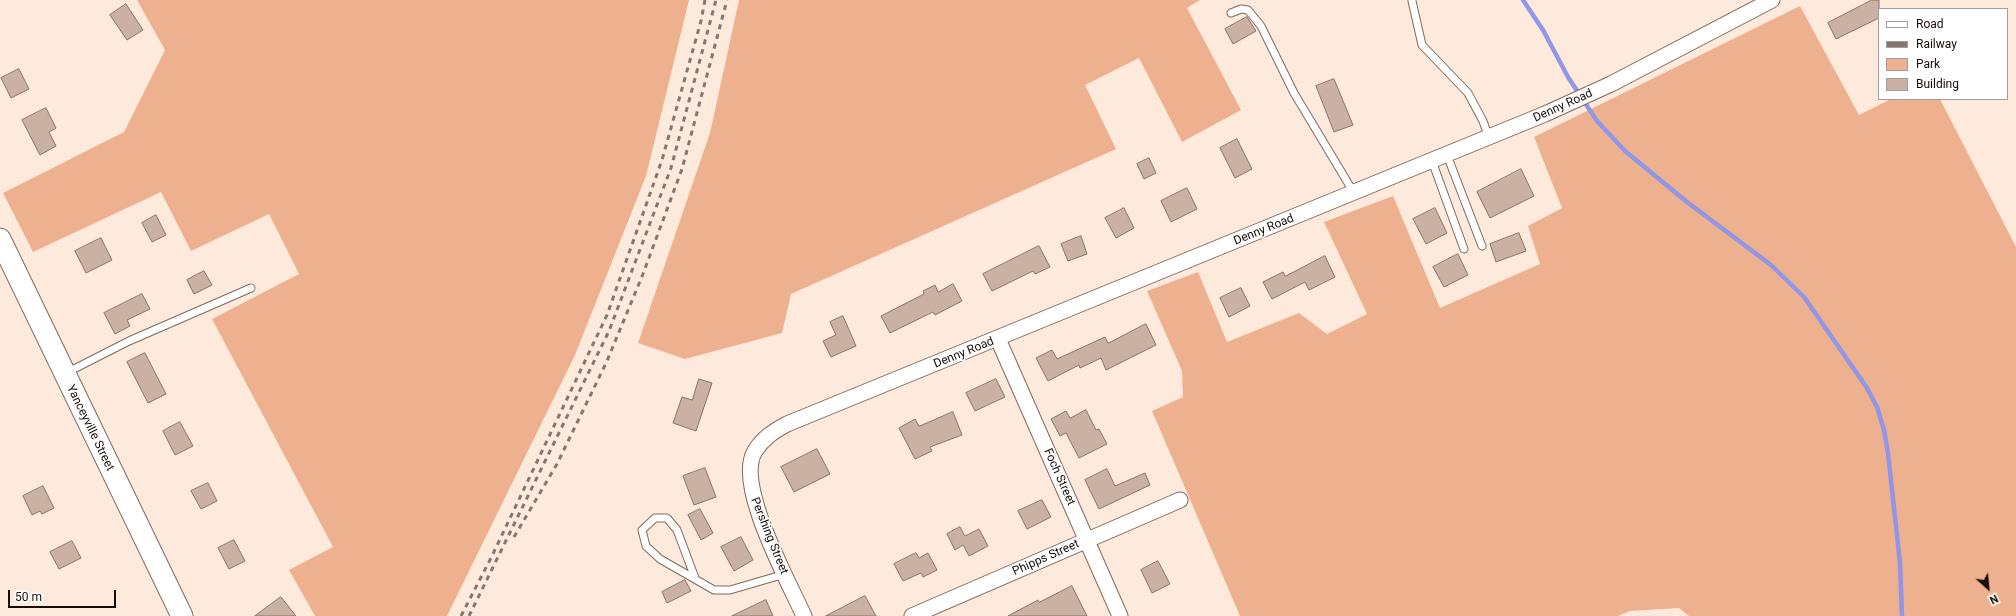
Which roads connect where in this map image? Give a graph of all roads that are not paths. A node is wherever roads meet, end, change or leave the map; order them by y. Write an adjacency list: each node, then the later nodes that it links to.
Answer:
1 (1772, 0): 4 (street, Denny Road)
2 (1412, 1): 4 (lane)
3 (1231, 13): 7 (lane)
4 (1490, 138): 5 (street, Denny Road)
5 (1446, 155): 6 (street, Denny Road); 9 (lane)
6 (1432, 161): 7 (street, Denny Road); 10 (lane)
7 (1354, 193): 12 (street, Denny Road)
8 (0, 239): 13 (main road, Yanceyville Street)
9 (1482, 246)
10 (1464, 250)
11 (251, 288): 13 (lane)
12 (998, 339): 14 (street, Denny Road); 16 (street, Foch Street)
13 (64, 374): 19 (main road, Yanceyville Street)
14 (754, 452): 17 (street, Pershing Street)
15 (1180, 500): 16 (street, Phipps Street)
16 (1086, 540): 21 (street, Phipps Street); 22 (street, Foch Street)
17 (785, 574): 18 (lane); 20 (street, Pershing Street)
18 (696, 578): 18 (lane)
19 (182, 616)
20 (804, 616)
21 (912, 616)
22 (1120, 616)

